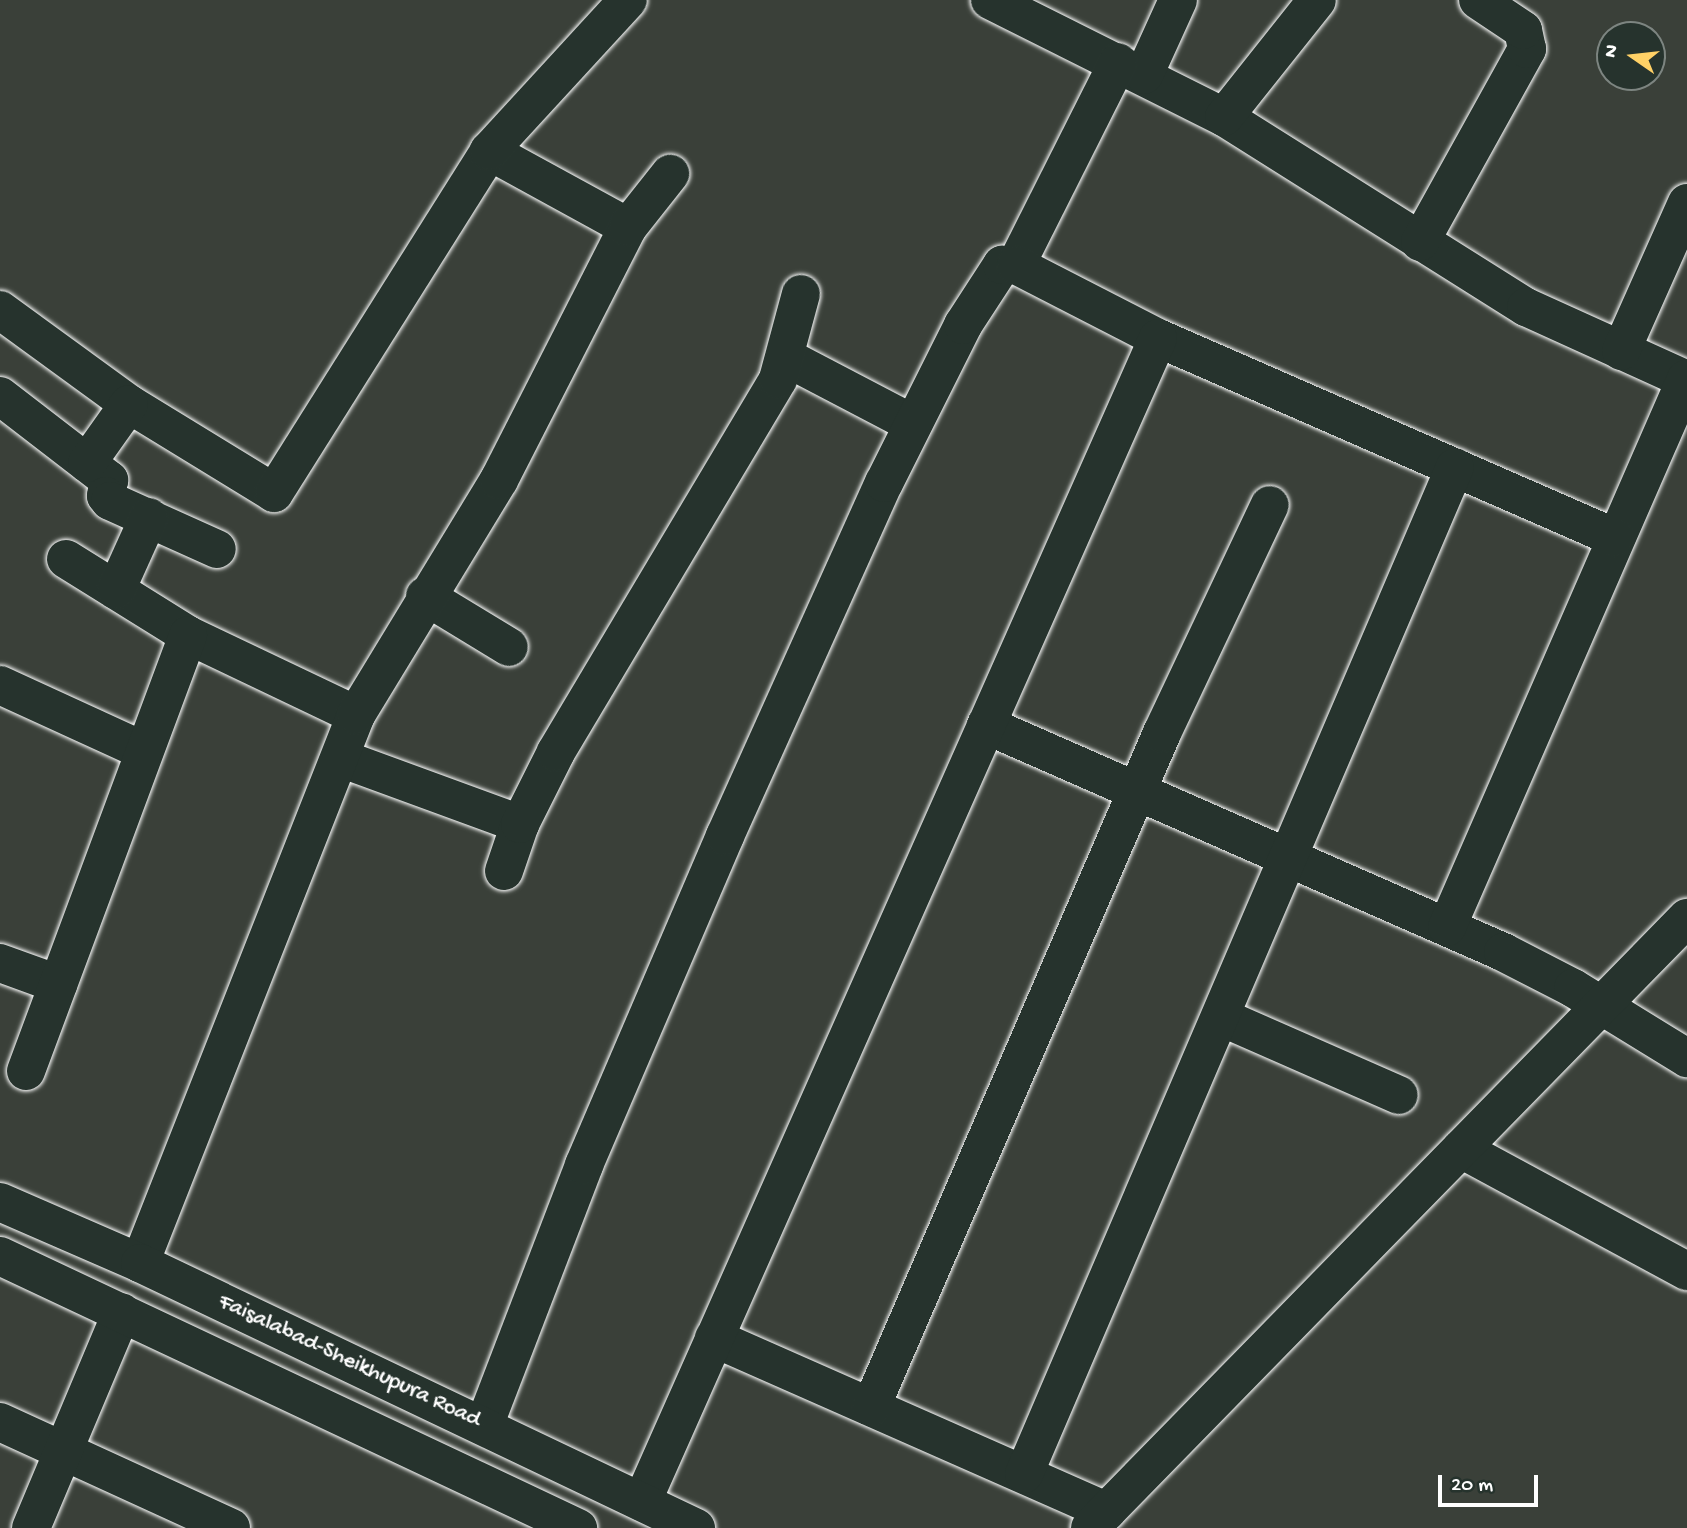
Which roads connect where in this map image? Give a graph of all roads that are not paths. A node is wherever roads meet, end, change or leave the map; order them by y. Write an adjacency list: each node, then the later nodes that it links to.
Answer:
1 (628, 0): 8 (main road)
2 (992, 0): 6 (main road)
3 (1178, 0): 6 (main road)
4 (1317, 0): 7 (main road)
5 (1478, 0): 12 (main road)
6 (1131, 69): 7 (main road); 13 (main road)
7 (1224, 117): 12 (main road)
8 (489, 152): 11 (main road); 21 (main road)
9 (670, 174): 11 (main road)
10 (1687, 203): 17 (main road)
11 (628, 227): 31 (main road)
12 (1420, 242): 17 (main road)
13 (1016, 265): 16 (main road); 22 (main road)
14 (801, 294): 18 (main road)
15 (0, 310): 21 (main road)
16 (1158, 338): 24 (main road); 36 (main road)
17 (1621, 351): 19 (main road)
18 (787, 358): 22 (main road); 40 (main road)
19 (1686, 379): 27 (main road)
20 (0, 396): 23 (main road)
21 (129, 404): 23 (main road)
22 (913, 424): 61 (main road)
23 (87, 463): 26 (main road)
24 (1455, 467): 27 (main road); 41 (main road)
25 (1270, 505): 39 (main road)
26 (149, 517): 28 (main road); 30 (main road)
27 (1614, 537): 44 (main road)
28 (217, 549)
29 (66, 559): 30 (main road)
30 (116, 590): 32 (main road)
31 (425, 596): 33 (main road); 35 (main road)
32 (188, 635): 35 (main road); 37 (main road)
33 (509, 647)
34 (0, 685): 37 (main road)
35 (356, 715): 38 (main road)
36 (986, 726): 39 (main road); 58 (main road)
37 (144, 751): 46 (main road)
38 (340, 758): 40 (main road); 55 (main road)
39 (1137, 790): 41 (main road); 59 (main road)
40 (520, 824): 42 (main road)
41 (1289, 857): 44 (main road); 48 (main road)
42 (504, 871)
43 (1687, 918): 47 (main road)
44 (1447, 927): 47 (main road)
45 (0, 962): 46 (main road)
46 (58, 984): 50 (main road)
47 (1600, 1006): 49 (main road); 52 (main road)
48 (1221, 1017): 51 (main road); 63 (main road)
49 (1687, 1058)
50 (26, 1071)
51 (1399, 1095)
52 (1461, 1149): 56 (main road); 65 (main road)
53 (0, 1202): 55 (main road, Faisalabad-Sheikhupura Road)
54 (0, 1256): 57 (main road)
55 (140, 1263): 61 (main road, Faisalabad-Sheikhupura Road)
56 (1687, 1271)
57 (122, 1312): 62 (main road); 66 (main road)
58 (713, 1338): 59 (main road); 64 (main road)
59 (871, 1407): 63 (main road)
60 (0, 1422): 62 (main road)
61 (484, 1426): 64 (main road, Faisalabad-Sheikhupura Road)
62 (63, 1454): 67 (main road); 68 (main road)
63 (1024, 1474): 65 (main road)
64 (642, 1502): 69 (main road, Faisalabad-Sheikhupura Road)
65 (1099, 1520)
66 (560, 1524)
67 (31, 1528)
68 (231, 1528)
69 (696, 1528)

